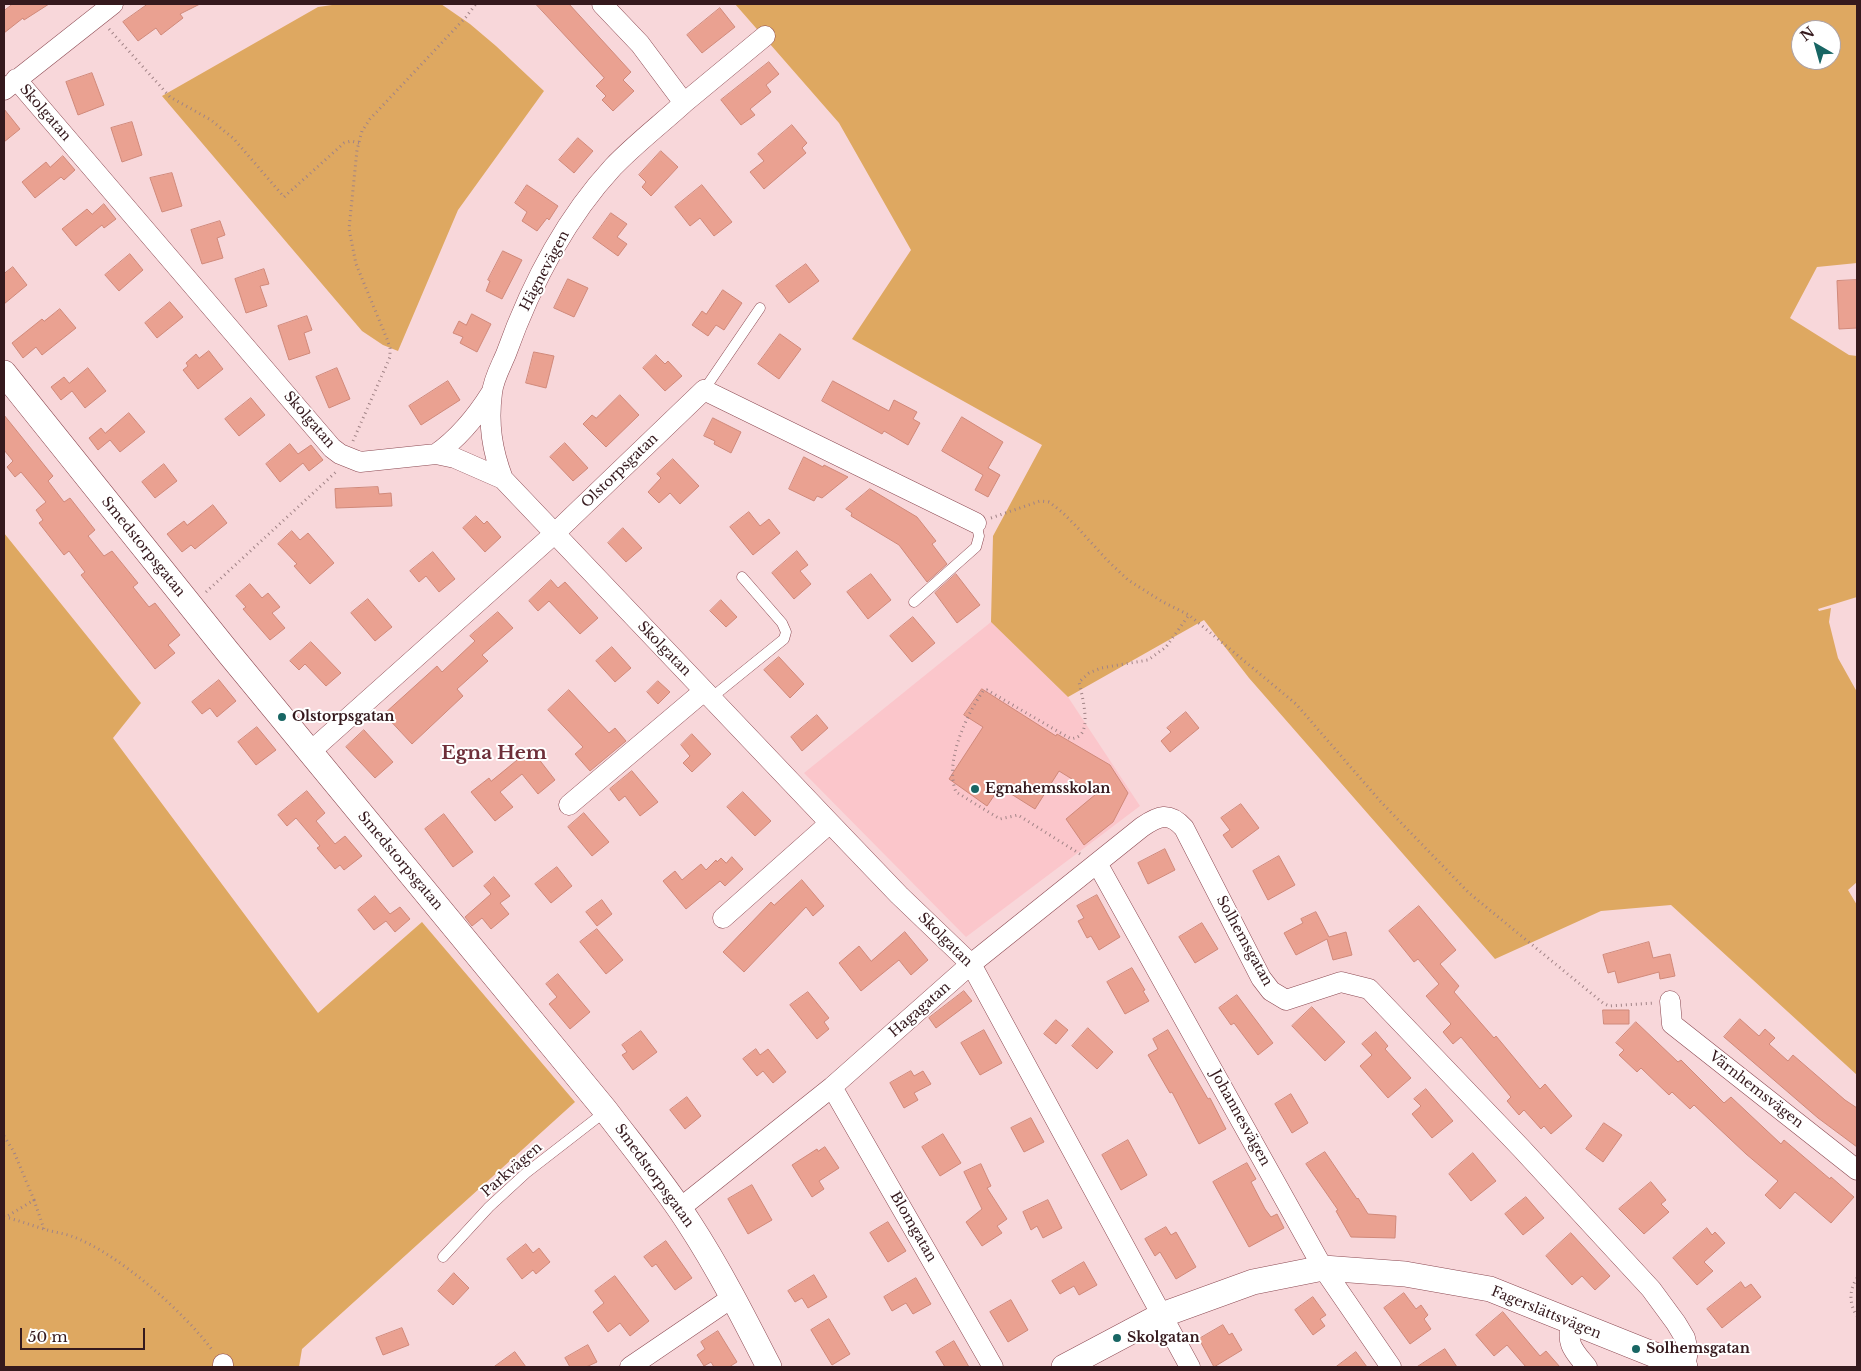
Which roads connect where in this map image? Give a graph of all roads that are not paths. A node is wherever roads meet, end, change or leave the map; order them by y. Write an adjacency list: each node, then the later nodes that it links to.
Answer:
1 (113, 4): 4 (street)
2 (602, 4): 5 (street)
3 (765, 36): 5 (street, Hägnevägen)
4 (10, 84): 10 (street, Skolgatan)
5 (684, 103): 9 (street, Hägnevägen)
6 (760, 308): 8 (lane)
7 (4, 373): 17 (street, Smedstorpsgatan)
8 (704, 390): 12 (street); 13 (street, Olstorpsgatan)
9 (492, 391): 10 (street); 11 (street, Hägnevägen)
10 (436, 454): 11 (street, Skolgatan)
11 (503, 479): 13 (street, Skolgatan)
12 (976, 523): 15 (lane)
13 (554, 534): 16 (street, Skolgatan); 17 (street, Olstorpsgatan)
14 (742, 578): 16 (lane)
15 (914, 602)
16 (708, 695): 18 (street); 20 (street, Skolgatan)
17 (310, 752): 26 (street, Smedstorpsgatan)
18 (569, 805)
19 (1164, 816): 21 (street, Hagagatan); 41 (street, Solhemsgatan)
20 (830, 823): 22 (street); 23 (street, Skolgatan)
21 (1097, 863): 23 (street, Hagagatan); 30 (street, Johannesvägen)
22 (723, 918)
23 (971, 964): 25 (street, Hagagatan); 32 (street, Skolgatan)
24 (1670, 1001): 27 (street, Värnhemsvägen)
25 (832, 1086): 28 (street, Hagagatan); 36 (street, Blomgatan)
26 (606, 1112): 28 (street, Smedstorpsgatan); 29 (lane, Parkvägen)
27 (1857, 1170)
28 (679, 1209): 31 (street, Smedstorpsgatan)
29 (443, 1257)
30 (1324, 1268): 32 (street, Fagerslättsvägen); 33 (street, Fagerslättsvägen); 39 (street, Johannesvägen)
31 (733, 1297): 34 (street); 35 (street, Smedstorpsgatan)
32 (1162, 1314): 37 (street, Fagerslättsvägen); 38 (street, Skolgatan)
33 (1572, 1322): 40 (street); 41 (street, Fagerslättsvägen)
34 (630, 1367)
35 (769, 1367)
36 (993, 1367)
37 (1064, 1367)
38 (1190, 1367)
39 (1390, 1367)
40 (1587, 1367)
41 (1685, 1367)

